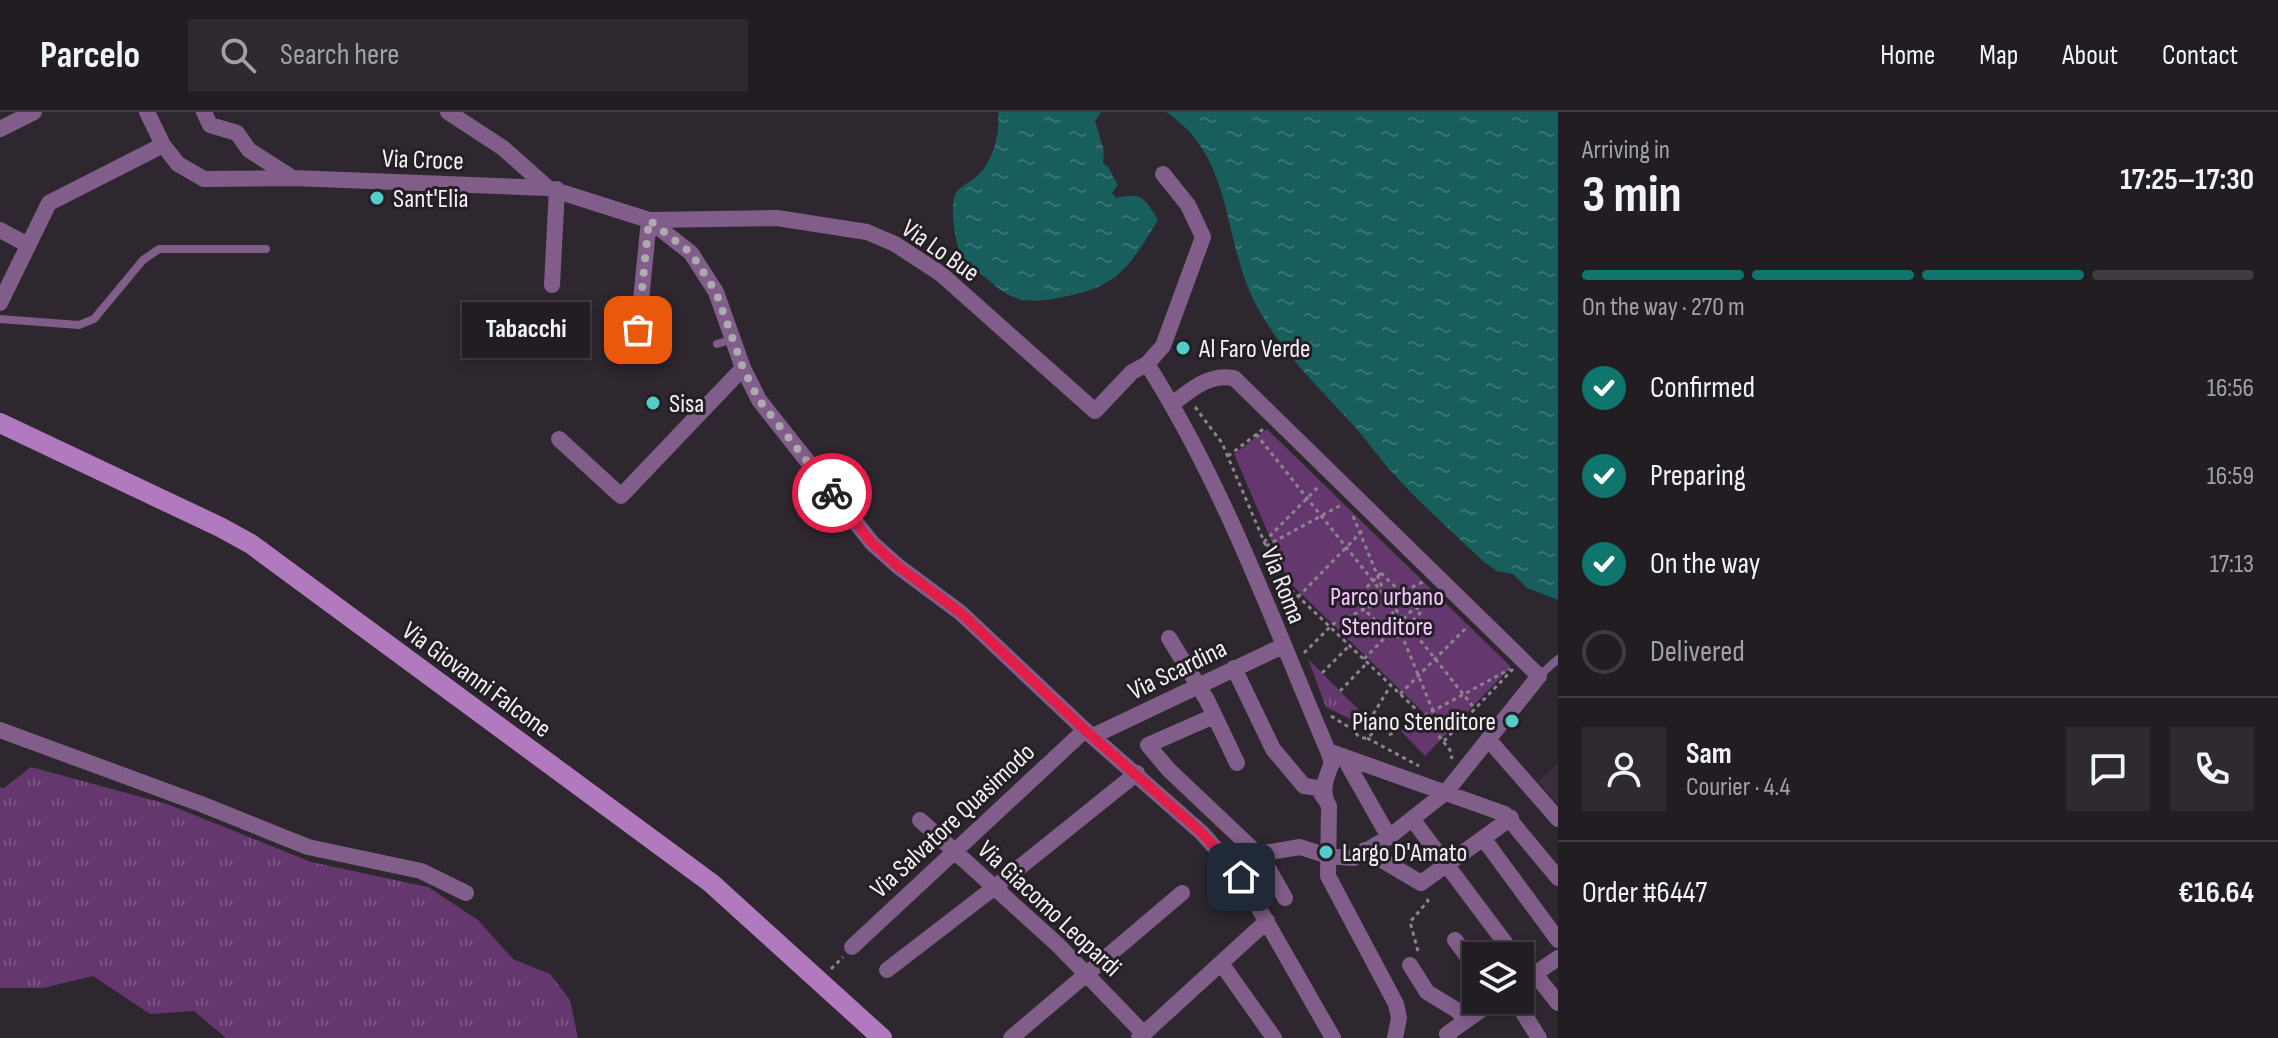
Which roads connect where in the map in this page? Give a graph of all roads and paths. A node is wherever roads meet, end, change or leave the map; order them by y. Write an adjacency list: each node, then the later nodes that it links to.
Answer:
1 (34, 112): 5 (street)
2 (147, 112): 6 (street)
3 (204, 112): 8 (street)
4 (448, 112): 9 (street)
5 (0, 129)
6 (163, 145): 8 (street, Via Croce); 12 (street)
7 (1163, 174): 18 (street)
8 (293, 178): 9 (street, Via Croce)
9 (553, 189): 10 (street, Via Croce); 14 (street)
10 (649, 220): 17 (street); 18 (street, Via Lo Bue); 19 (street)
11 (0, 230): 12 (street)
12 (28, 245): 15 (street)
13 (266, 249): 16 (lane)
14 (552, 285)
15 (0, 303)
16 (0, 319)
17 (638, 330)
18 (1147, 364): 20 (street, Via Roma)
19 (743, 368): 24 (street); 73 (street)
20 (1179, 399): 25 (path); 31 (street); 52 (street, Via Roma)
21 (0, 423): 114 (street, Via Giovanni Falcone)
22 (1269, 424): 23 (path)
23 (1256, 434): 25 (path); 27 (path)
24 (559, 439)
25 (1228, 456): 33 (path)
26 (1325, 480): 27 (path)
27 (1307, 498): 30 (path); 33 (path)
28 (1348, 502): 30 (path)
29 (1352, 512): 32 (path)
30 (1322, 516): 33 (path); 34 (path)
31 (1376, 516): 32 (path); 61 (street)
32 (1360, 533): 34 (path); 35 (path)
33 (1265, 544): 40 (path)
34 (1346, 547): 37 (path); 40 (path)
35 (1378, 576): 37 (path); 39 (path); 41 (path)
36 (1427, 580): 39 (path)
37 (1373, 581): 41 (path); 43 (path)
38 (1434, 588): 42 (path)
39 (1401, 592): 41 (path); 42 (path)
40 (1298, 597): 48 (path)
41 (1387, 599): 43 (path); 44 (path); 46 (path)
42 (1415, 607): 44 (path); 47 (path)
43 (1364, 610): 48 (path); 50 (path)
44 (1403, 619): 46 (path); 47 (path)
45 (1470, 623): 55 (path)
46 (1398, 625): 49 (path); 50 (path)
47 (1408, 625): 49 (path); 55 (path)
48 (1330, 627): 53 (path); 54 (path)
49 (1401, 633): 50 (path); 60 (path)
50 (1389, 634): 57 (path)
51 (1169, 638): 62 (street)
52 (1283, 646): 58 (street, Via Scardina); 78 (street, Via Roma)
53 (1349, 646): 57 (path); 59 (path)
54 (1305, 653)
55 (1435, 659): 60 (path); 66 (path)
56 (1558, 659): 61 (lane)
57 (1366, 661): 63 (path); 64 (path)
58 (1234, 668): 62 (street, Via Scardina); 84 (street)
59 (1322, 673)
60 (1418, 676): 65 (path); 68 (path)
61 (1539, 676): 76 (street)
62 (1197, 685): 69 (street); 73 (street, Via Scardina)
63 (1391, 685): 65 (path); 71 (path)
64 (1340, 691)
65 (1400, 694): 70 (path)
66 (1463, 694): 67 (path); 67 (path); 68 (path)
67 (1475, 709): 77 (path)
68 (1433, 711): 70 (path)
69 (1214, 716): 79 (street); 93 (street)
70 (1423, 716): 74 (path); 77 (path)
71 (1369, 721): 75 (path); 75 (path)
72 (0, 730): 99 (street)
73 (1089, 733): 82 (street); 92 (street, Via Salvatore Quasimodo)
74 (1389, 735)
75 (1367, 738): 81 (path)
76 (1488, 739): 83 (street); 86 (street)
77 (1444, 741): 80 (path)
78 (1335, 754): 83 (street); 84 (street, Via Roma); 89 (street)
79 (1237, 763)
80 (1452, 766)
81 (1429, 772)
82 (1137, 773): 98 (street); 102 (street)
83 (1446, 792): 85 (street); 88 (street)
84 (1324, 798): 94 (street, Via Roma)
85 (1511, 818): 90 (street); 96 (street)
86 (1558, 819)
87 (920, 820): 92 (street, Via Giacomo Leopardi)
88 (1413, 820): 89 (street); 95 (street)
89 (1389, 837): 91 (street)
90 (1483, 838): 95 (street); 104 (street)
91 (1365, 850): 94 (street); 97 (street)
92 (954, 851): 98 (street, Via Giacomo Leopardi); 106 (street, Via Salvatore Quasimodo)
93 (1258, 854): 94 (street); 101 (street)
94 (1328, 856): 125 (street, Via Roma)
95 (1448, 864): 97 (street); 105 (street)
96 (1558, 878)
97 (1421, 883): 110 (path)
98 (995, 887): 111 (street); 112 (street, Via Giacomo Leopardi)
99 (466, 893)
100 (1182, 893): 112 (street)
101 (1285, 898)
102 (1267, 921): 109 (street); 124 (street)
103 (1455, 940): 107 (street)
104 (1558, 940)
105 (1505, 942)
106 (852, 947): 114 (path)
107 (1462, 949)
108 (1558, 958): 113 (street)
109 (1221, 963): 120 (street); 121 (street)
110 (1410, 965): 119 (street)
111 (887, 970)
112 (1086, 974): 120 (street, Via Giacomo Leopardi); 123 (street)
113 (1534, 975)
114 (820, 980): 122 (street, Via Giovanni Falcone)
115 (1534, 982): 116 (street)
116 (1558, 1003)
117 (1475, 1014): 119 (street)
118 (1524, 1014): 127 (street)
119 (1465, 1021): 126 (street)
120 (1142, 1036)
121 (1270, 1037)
122 (882, 1038)
123 (1011, 1038)
124 (1333, 1038)
125 (1395, 1038)
126 (1449, 1038)
127 (1539, 1038)

